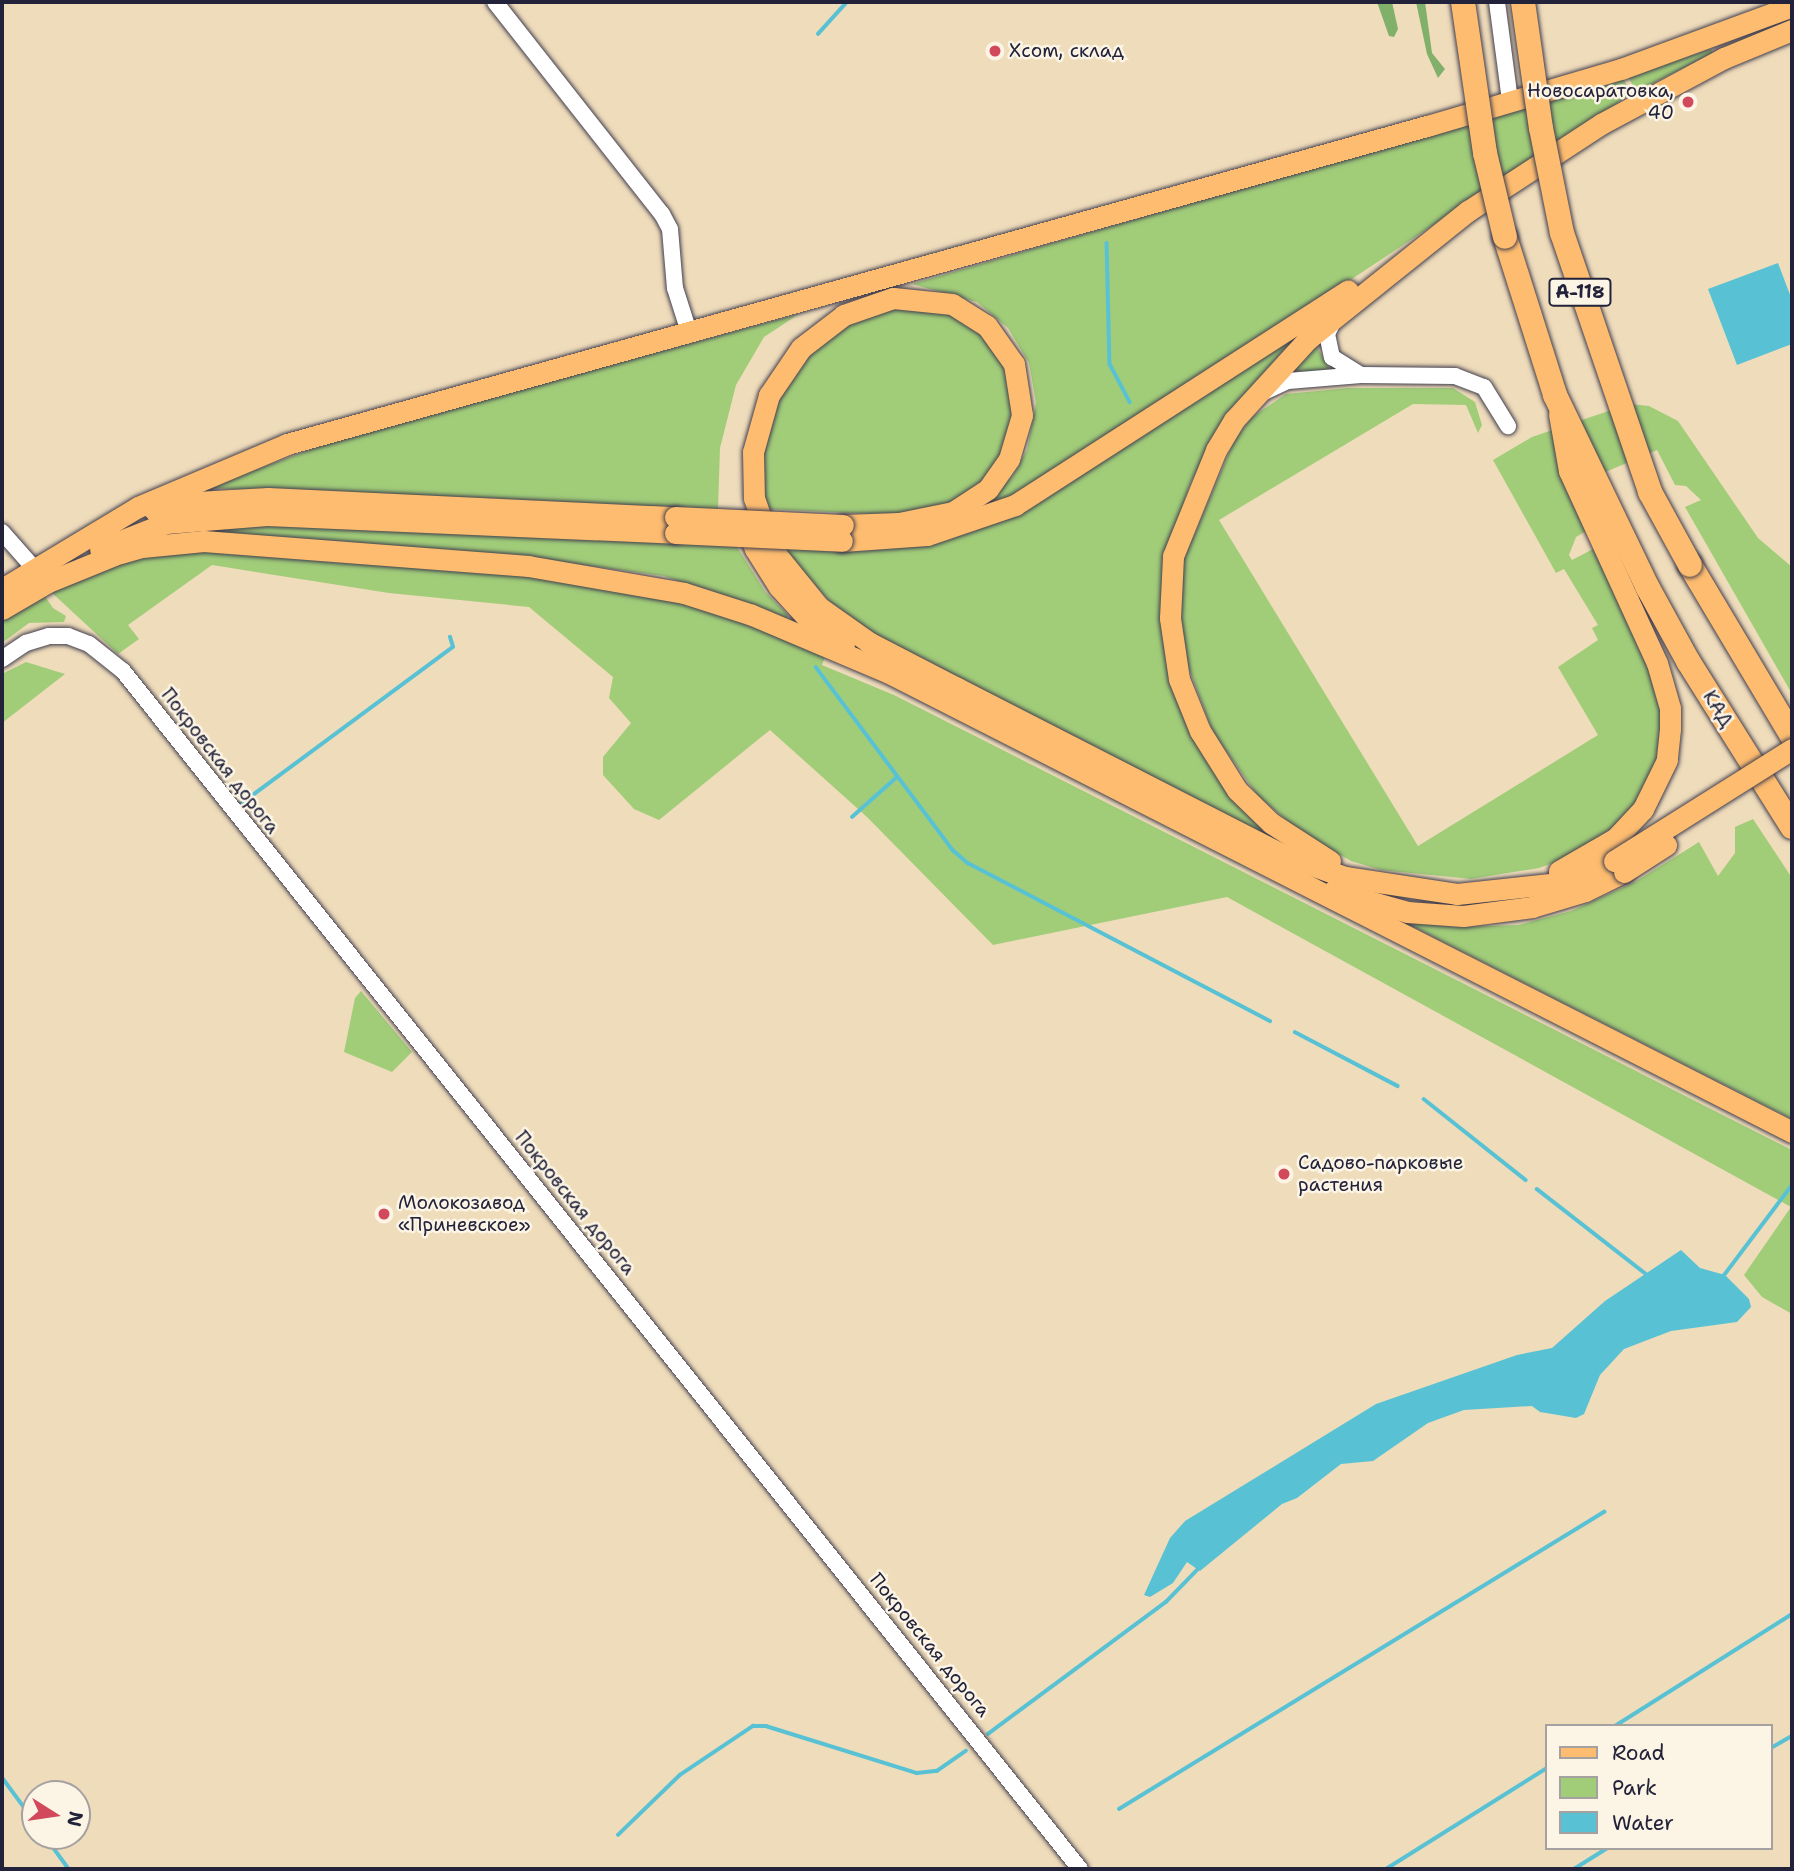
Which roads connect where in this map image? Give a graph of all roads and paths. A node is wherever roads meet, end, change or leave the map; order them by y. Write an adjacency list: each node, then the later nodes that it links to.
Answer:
1 (495, 2): 11 (street)
2 (1463, 2): 13 (highway, А-118, bridge)
3 (1497, 2): 7 (street)
4 (1524, 2): 25 (highway, А-118, bridge)
5 (1792, 6): 7 (main road)
6 (1792, 30): 8 (main road)
7 (1510, 101): 9 (main road)
8 (1397, 264): 10 (main road); 19 (main road)
9 (920, 267): 11 (main road); 24 (main road)
10 (1337, 315): 12 (street); 14 (main road)
11 (688, 329): 16 (main road)
12 (1361, 375): 14 (street); 15 (street)
13 (1555, 395): 28 (highway, КАД / А-118); 31 (main road)
14 (1252, 399): 32 (main road)
15 (1508, 426)
16 (117, 518): 17 (main road); 20 (main road)
17 (675, 525): 19 (main road, bridge); 20 (main road)
18 (2, 532): 20 (street)
19 (842, 533): 32 (main road)
20 (40, 575): 21 (main road); 22 (main road); 24 (main road)
21 (2, 589)
22 (2, 609)
23 (2, 659): 34 (street, Покровская дорога)
24 (887, 672): 29 (main road)
25 (1792, 736)
26 (1792, 750): 30 (main road, bridge)
27 (1792, 766): 30 (main road, bridge)
28 (1792, 827)
29 (1259, 864): 30 (main road); 33 (main road)
30 (1619, 866): 31 (main road)
31 (1517, 886): 32 (main road)
32 (1393, 887)
33 (1792, 1132)
34 (1080, 1869)

